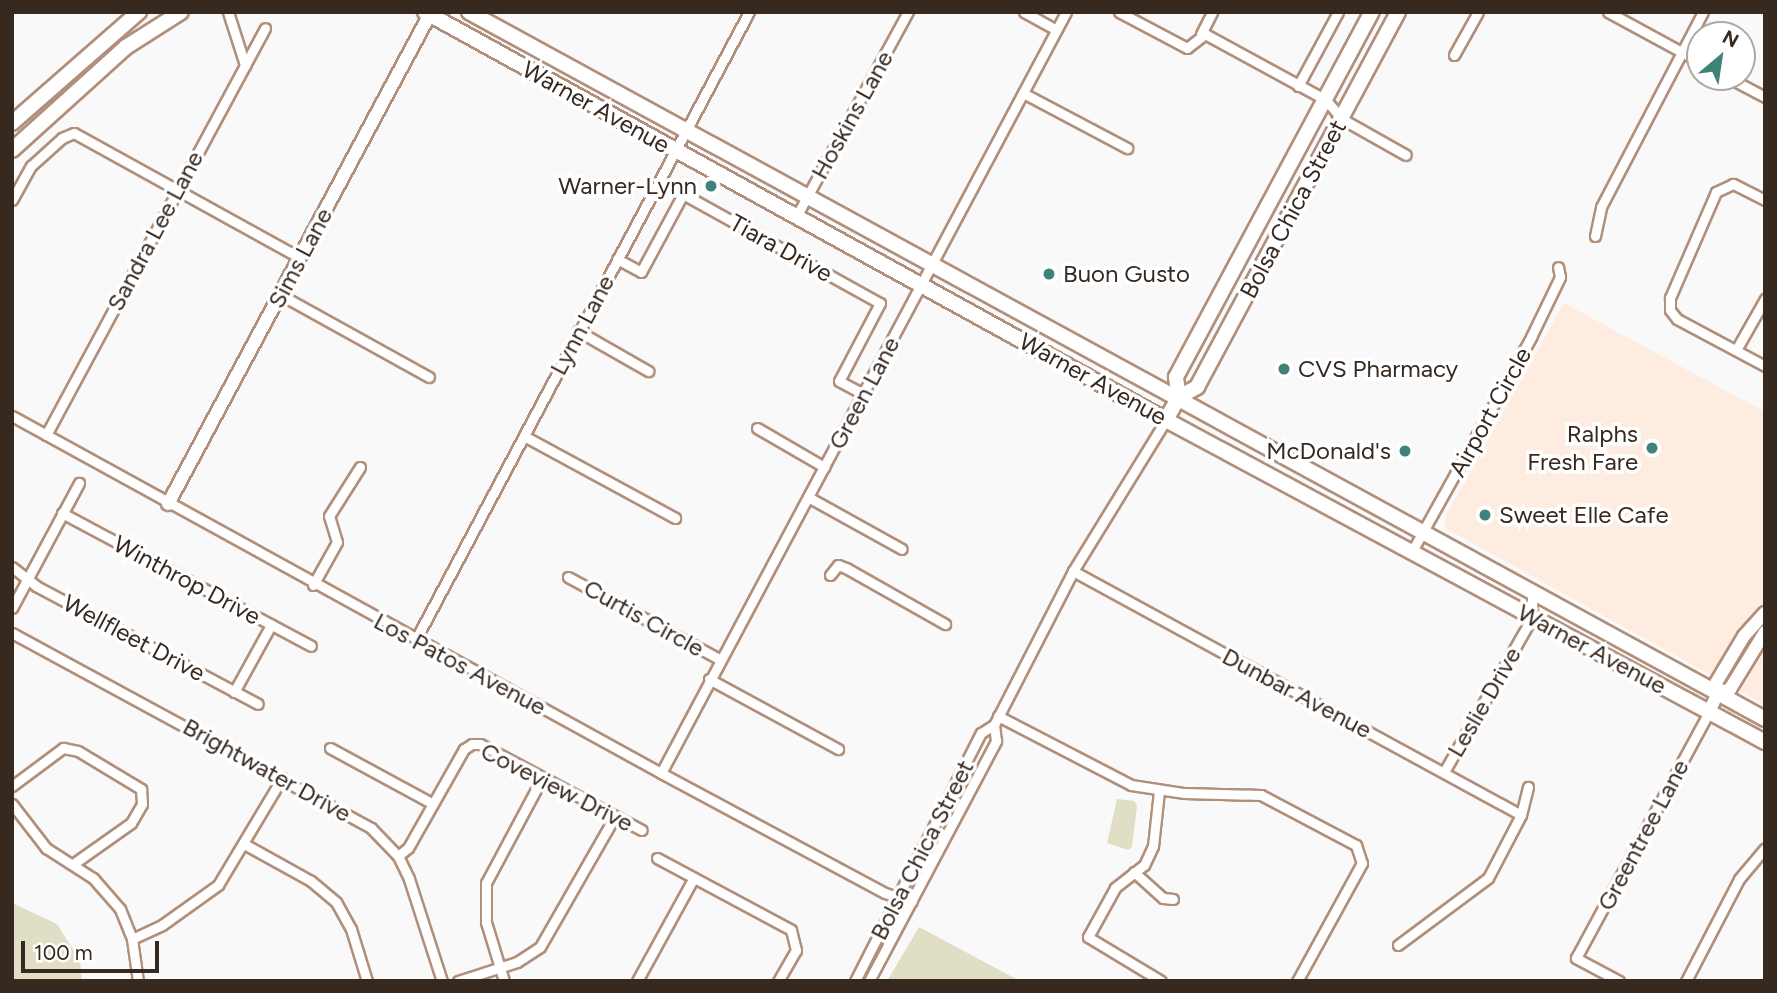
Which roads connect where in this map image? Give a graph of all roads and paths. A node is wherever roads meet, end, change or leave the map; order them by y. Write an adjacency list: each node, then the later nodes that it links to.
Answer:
1 (139, 12): 29 (main road)
2 (181, 12): 33 (main road)
3 (228, 12): 24 (street)
4 (470, 12): 30 (main road, Warner Avenue)
5 (749, 12): 30 (street, Lynn Lane)
6 (908, 12): 36 (street, Hoskins Lane)
7 (1024, 12): 19 (street)
8 (1066, 12): 19 (street, Green Lane)
9 (1119, 12): 20 (street)
10 (1212, 12): 20 (street)
11 (1372, 12): 27 (main road, Bolsa Chica Street)
12 (1398, 12): 28 (main road, Bolsa Chica Street)
13 (1478, 12): 22 (street)
14 (1608, 12): 21 (street)
15 (1703, 12): 21 (street)
16 (429, 13): 32 (main road, Warner Avenue); 43 (street, Sims Lane)
17 (1334, 14): 25 (street)
18 (265, 28): 24 (street, Sandra Lee Lane)
19 (1056, 30): 26 (street, Green Lane)
20 (1201, 34): 25 (street)
21 (1681, 52): 23 (street); 42 (street)
22 (1454, 55)
23 (1686, 55)
24 (245, 65): 35 (street, Sandra Lee Lane)
25 (1298, 86): 27 (street)
26 (1023, 93): 31 (street); 45 (street, Green Lane)
27 (1326, 100): 28 (street); 40 (main road, Bolsa Chica Street)
28 (1342, 119): 34 (street); 41 (main road, Bolsa Chica Street)
29 (12, 123)
30 (684, 128): 32 (street, Lynn Lane); 36 (main road, Warner Avenue)
31 (1127, 148)
32 (673, 149): 39 (main road, Warner Avenue); 44 (street, Lynn Lane)
33 (12, 150)
34 (1406, 155)
35 (177, 190): 37 (street); 43 (street); 60 (street, Sandra Lee Lane)
36 (808, 195): 39 (street, Hoskins Lane); 45 (main road, Warner Avenue)
37 (12, 200)
38 (1765, 200): 51 (street)
39 (796, 217): 47 (main road, Warner Avenue)
40 (1264, 217): 41 (main road); 56 (main road, Bolsa Chica Street)
41 (1283, 228): 56 (main road, Bolsa Chica Street)
42 (1595, 236)
43 (300, 258): 48 (street, Sims Lane)
44 (617, 259): 50 (street, Lynn Lane); 55 (street, Tiara Drive)
45 (933, 263): 47 (street, Green Lane); 56 (main road, Warner Avenue)
46 (1559, 267): 69 (street, Airport Circle)
47 (921, 284): 55 (street, Green Lane); 58 (main road, Warner Avenue)
48 (281, 295): 54 (street); 66 (street, Sims Lane)
49 (1765, 299): 51 (street)
50 (579, 331): 53 (street); 61 (street, Lynn Lane)
51 (1736, 351): 52 (street)
52 (1765, 366)
53 (648, 370)
54 (429, 377)
55 (863, 394): 63 (street, Green Lane)
56 (1180, 397): 58 (main road, Bolsa Chica Street); 69 (main road, Warner Avenue)
57 (12, 416): 60 (street, Los Patos Avenue)
58 (1166, 420): 71 (main road, Warner Avenue); 73 (street, Bolsa Chica Street)
59 (757, 428): 63 (street)
60 (46, 435): 66 (street, Los Patos Avenue)
61 (524, 436): 68 (street); 86 (street, Lynn Lane)
62 (360, 467): 77 (street)
63 (824, 467): 65 (street, Green Lane)
64 (79, 483): 67 (street)
65 (808, 497): 70 (street); 88 (street, Green Lane)
66 (168, 504): 77 (street, Los Patos Avenue)
67 (62, 513): 76 (street); 83 (street, Winthrop Drive)
68 (675, 519)
69 (1423, 534): 71 (street, Airport Circle); 78 (main road, Warner Avenue)
70 (902, 549)
71 (1411, 553): 81 (main road, Warner Avenue)
72 (12, 567): 76 (street, Wellfleet Drive)
73 (1073, 571): 95 (street, Bolsa Chica Street); 99 (street, Dunbar Avenue)
74 (830, 575): 82 (street)
75 (568, 577): 88 (street, Curtis Circle)
76 (28, 579): 79 (street); 90 (street, Wellfleet Drive)
77 (313, 585): 86 (street, Los Patos Avenue)
78 (1532, 592): 81 (street, Leslie Drive); 91 (main road, Warner Avenue)
79 (12, 608)
80 (1765, 613): 91 (street)
81 (1532, 618): 93 (main road, Warner Avenue); 99 (street, Leslie Drive)
82 (945, 624)
83 (271, 625): 87 (street, Winthrop Drive); 90 (street)
84 (1765, 632): 91 (street)
85 (12, 633): 101 (street, Brightwater Drive)
86 (416, 639): 100 (street, Los Patos Avenue)
87 (312, 646)
88 (719, 659): 89 (street, Green Lane)
89 (709, 678): 98 (street); 100 (street, Green Lane)
90 (234, 692): 92 (street, Wellfleet Drive)
91 (1718, 693): 93 (street); 94 (main road, Warner Avenue)
92 (258, 704)
93 (1709, 712): 96 (main road, Warner Avenue); 135 (street, Greentree Lane)
94 (1765, 719)
95 (996, 721): 105 (street); 118 (street, Bolsa Chica Street); 120 (street, Bolsa Chica Street)
96 (1765, 742)
97 (330, 748): 107 (street)
98 (838, 749)
99 (1444, 772): 108 (street, Dunbar Avenue)
100 (661, 773): 118 (street, Los Patos Avenue)
101 (282, 778): 111 (street); 113 (street, Brightwater Drive)
102 (542, 778): 107 (street, Coveview Drive); 109 (street, Coveview Drive); 123 (street)
103 (12, 786): 115 (street)
104 (1528, 787): 108 (street)
105 (1159, 791): 116 (street); 134 (street)
106 (12, 804): 115 (street)
107 (433, 804): 113 (street)
108 (1521, 815): 122 (street)
109 (615, 816): 110 (street, Coveview Drive); 123 (street)
110 (642, 830)
111 (246, 845): 121 (street); 125 (street)
112 (1765, 848): 136 (street)
113 (398, 856): 126 (street, Brightwater Drive)
114 (657, 858): 117 (street)
115 (73, 864): 121 (street)
116 (1134, 872): 119 (street); 133 (street)
117 (693, 879): 129 (street); 130 (street)
118 (897, 898): 120 (street, Los Patos Avenue); 131 (street, Bolsa Chica Street)
119 (1174, 899)
120 (912, 902): 132 (street, Bolsa Chica Street)
121 (132, 939): 124 (street)
122 (1398, 945)
123 (499, 967): 127 (street); 128 (street)
124 (138, 981)
125 (367, 981)
126 (442, 981)
127 (458, 981)
128 (504, 981)
129 (637, 981)
130 (778, 981)
131 (855, 981)
132 (869, 981)
133 (1161, 981)
134 (1297, 981)
135 (1619, 981)
136 (1686, 981)

